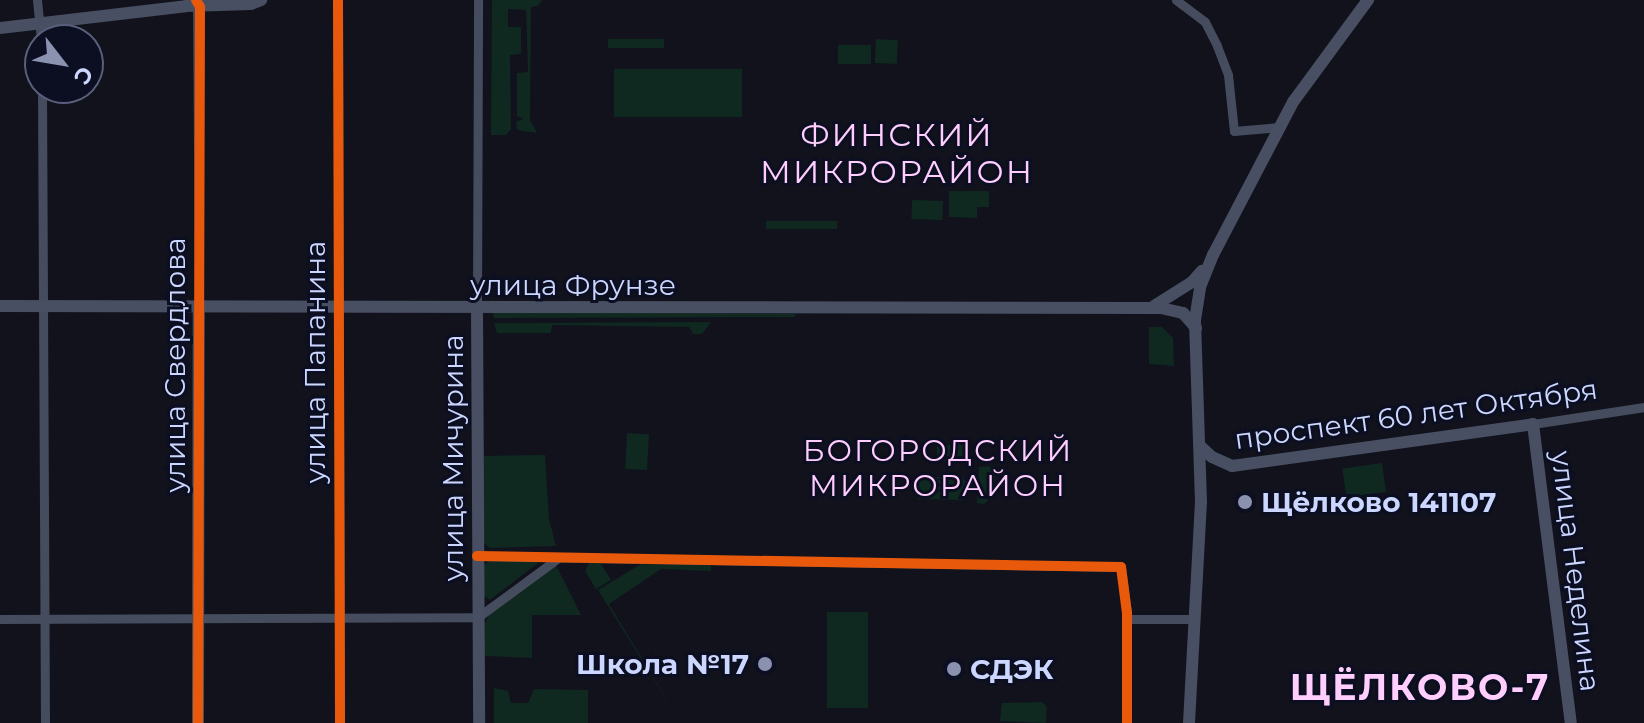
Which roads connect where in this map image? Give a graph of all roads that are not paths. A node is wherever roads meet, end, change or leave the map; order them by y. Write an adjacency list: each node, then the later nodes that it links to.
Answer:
1 (37, 0): 8 (street)
2 (261, 0): 7 (street)
3 (338, 0): 21 (street, улица Папанина)
4 (478, 0): 23 (street, улица Мичурина)
5 (1176, 0): 13 (street)
6 (1368, 0): 13 (street)
7 (198, 3): 9 (street); 20 (street, улица Свердлова)
8 (41, 24)
9 (48, 24)
10 (24, 26): 11 (street)
11 (0, 28)
12 (42, 104): 19 (street)
13 (1279, 127): 14 (street)
14 (1213, 255): 15 (street); 17 (street)
15 (1184, 287): 16 (street); 17 (street)
16 (1173, 296): 22 (street); 24 (street)
17 (1198, 300): 24 (street); 25 (street)
18 (0, 306): 19 (street, улица Фрунзе)
19 (44, 306): 20 (street, улица Фрунзе); 35 (street)
20 (199, 307): 21 (street, улица Фрунзе); 32 (street, улица Свердлова)
21 (338, 308): 23 (street, улица Фрунзе); 33 (street, улица Папанина)
22 (1146, 308): 23 (street, улица Фрунзе); 24 (street, улица Фрунзе)
23 (477, 309): 30 (street, улица Мичурина)
24 (1181, 312): 25 (street)
25 (1196, 328): 28 (street)
26 (1644, 407): 27 (street, проспект 60 лет Октября)
27 (1533, 424): 28 (street, проспект 60 лет Октября); 44 (street, улица Неделина)
28 (1200, 446): 37 (street)
29 (566, 555): 30 (street); 31 (street); 36 (street)
30 (477, 556): 31 (street, улица Мичурина)
31 (478, 617): 33 (street); 41 (street, улица Мичурина)
32 (199, 618): 33 (street); 35 (street); 39 (street, улица Свердлова)
33 (341, 618): 40 (street, улица Папанина)
34 (0, 619): 35 (street)
35 (44, 619): 38 (street)
36 (1127, 619): 37 (street); 42 (street)
37 (1193, 619): 43 (street)
38 (45, 723)
39 (198, 723)
40 (340, 723)
41 (479, 723)
42 (1127, 723)
43 (1189, 723)
44 (1571, 723)

